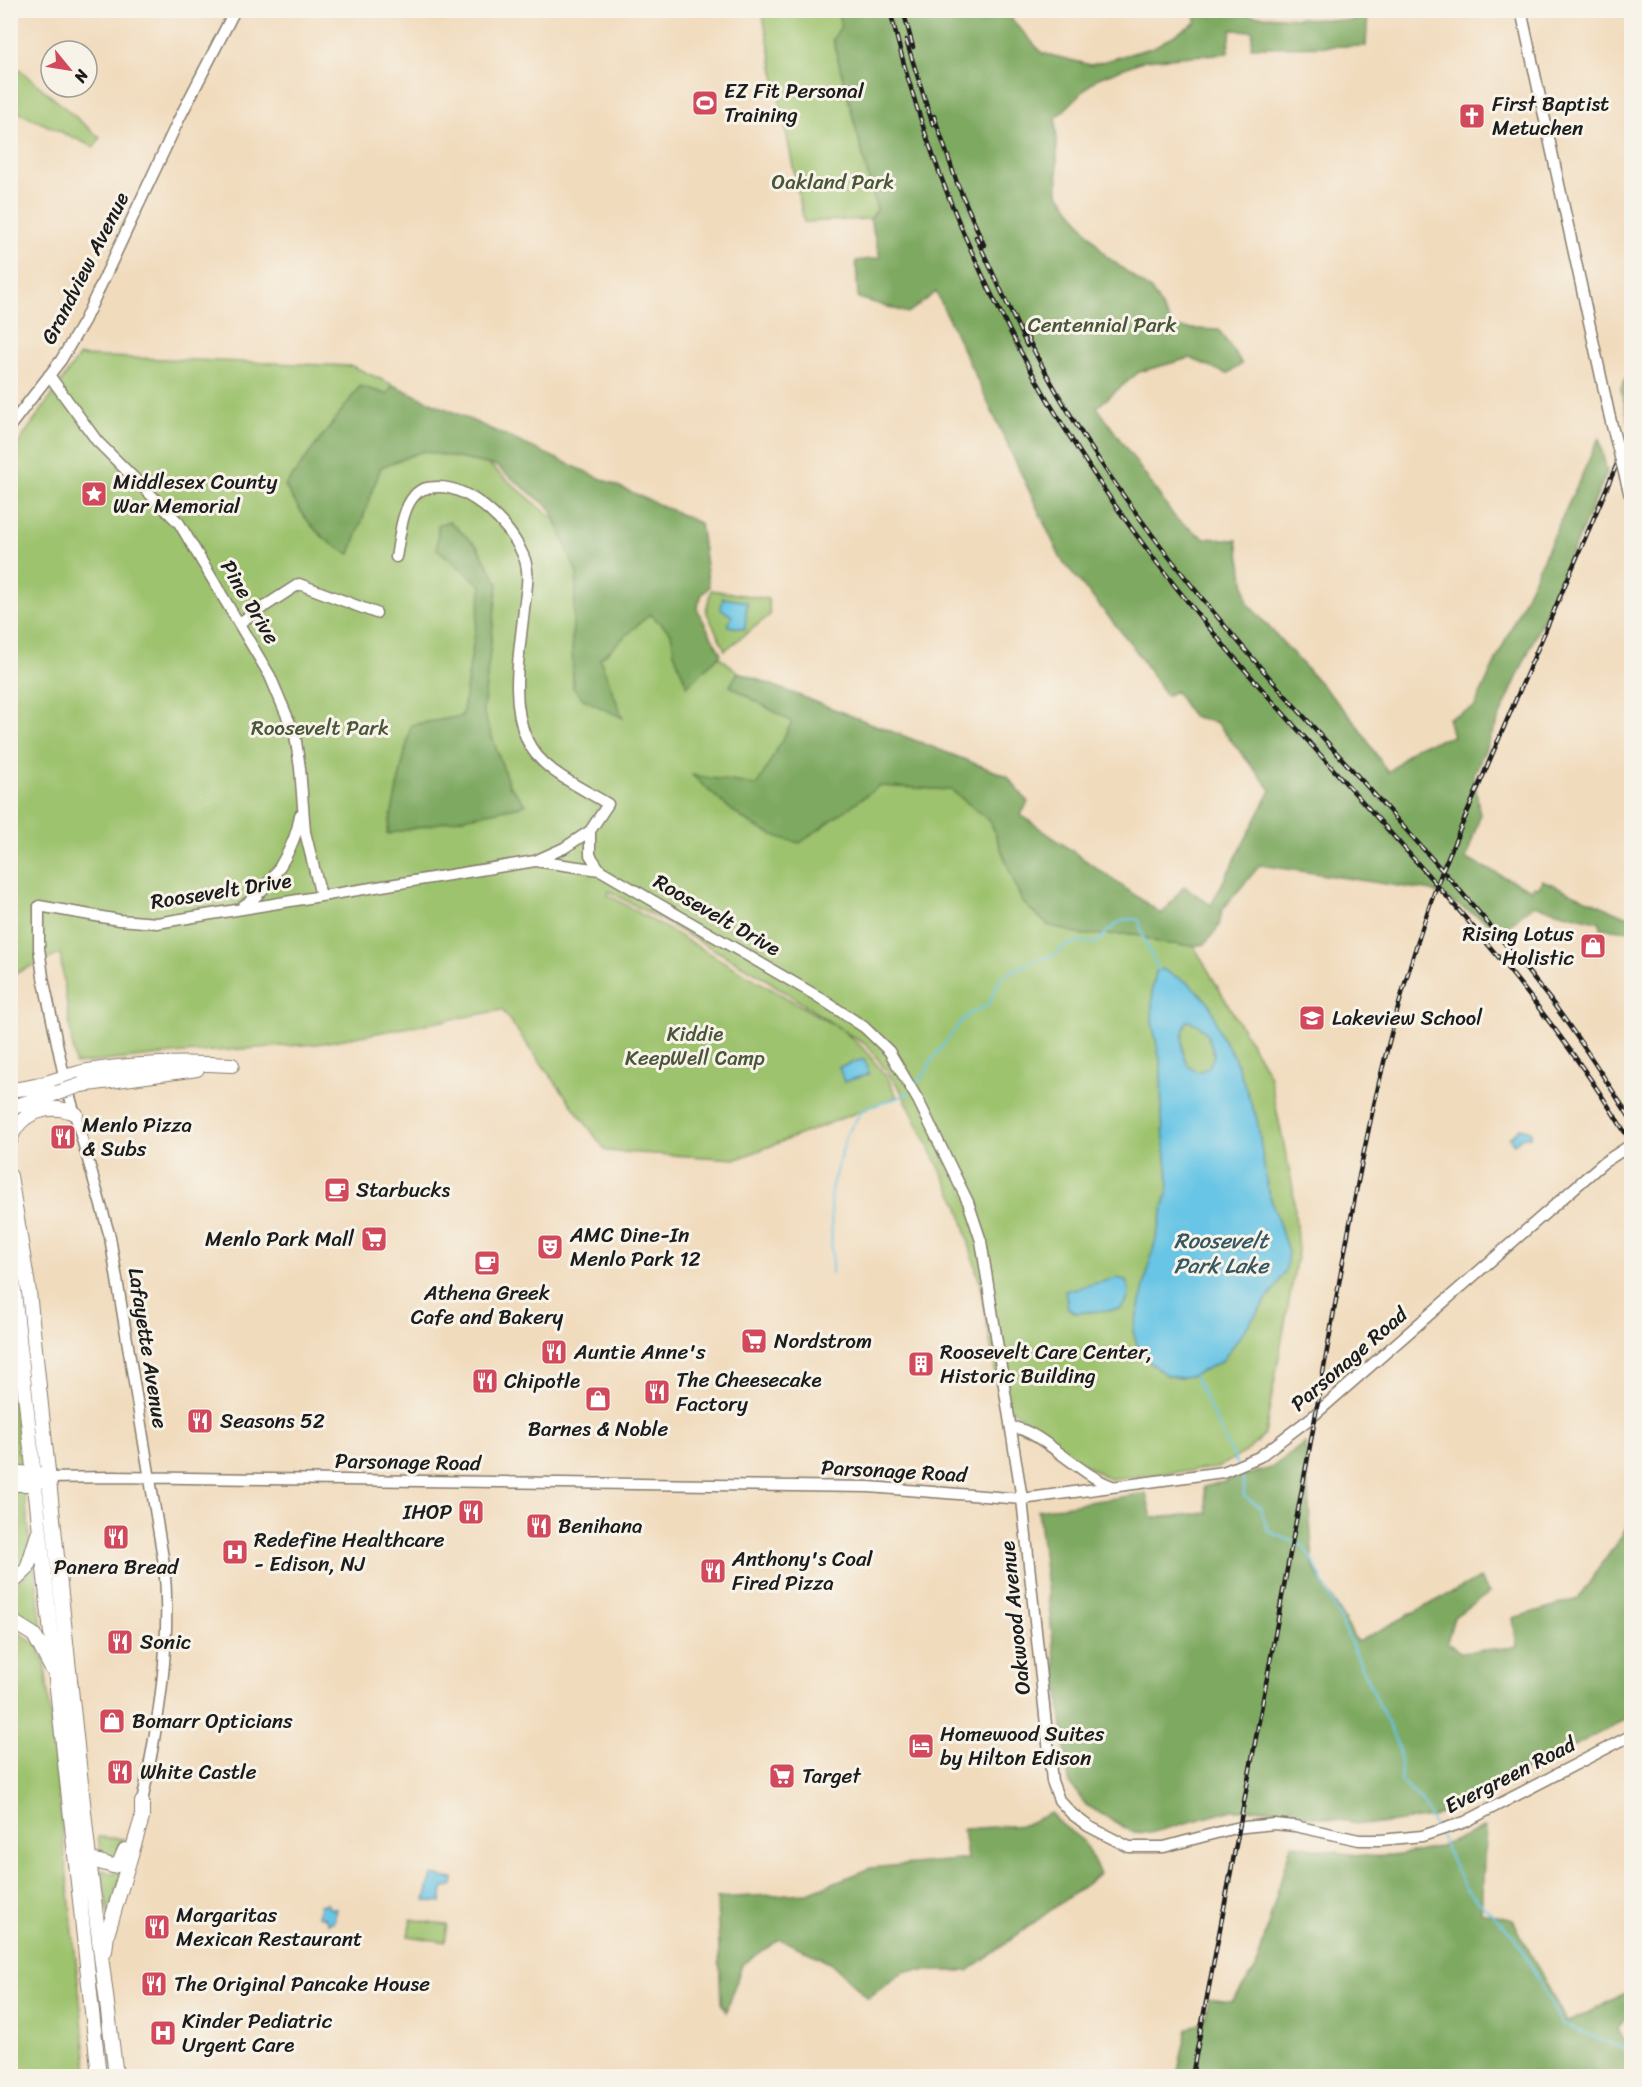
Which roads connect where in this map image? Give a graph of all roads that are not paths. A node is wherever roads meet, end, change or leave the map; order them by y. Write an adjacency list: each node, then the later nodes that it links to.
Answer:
1 (235, 10): 3 (street, Grandview Avenue)
2 (1521, 10): 5 (street, bridge)
3 (49, 375): 4 (street, Grandview Avenue); 8 (street, Pine Drive)
4 (10, 426)
5 (1631, 499)
6 (396, 557): 10 (street)
7 (376, 613): 8 (street)
8 (239, 623): 9 (street, Pine Drive)
9 (302, 802): 13 (street, Pine Drive); 15 (street)
10 (590, 831): 11 (street); 12 (street)
11 (536, 861): 12 (street, Roosevelt Drive); 13 (street, Roosevelt Drive)
12 (600, 870): 24 (street, Roosevelt Drive)
13 (321, 896): 15 (street, Roosevelt Drive)
14 (39, 906): 15 (street, Roosevelt Drive); 16 (street, Lafayette Avenue)
15 (238, 909)
16 (64, 1076): 17 (highway); 18 (highway, bridge); 19 (street, Lafayette Avenue)
17 (10, 1089)
18 (12, 1107)
19 (76, 1114): 20 (highway); 26 (street, Lafayette Avenue)
20 (10, 1141)
21 (1632, 1144): 29 (street, Parsonage Road)
22 (10, 1176): 27 (highway)
23 (11, 1259): 27 (highway)
24 (1011, 1427): 29 (street); 30 (street, Roosevelt Drive)
25 (10, 1472): 27 (highway)
26 (150, 1478): 27 (street, Parsonage Road); 30 (street, Parsonage Road); 36 (street, Lafayette Avenue)
27 (40, 1479): 28 (highway); 31 (highway); 38 (highway)
28 (10, 1484)
29 (1115, 1487): 30 (street, Parsonage Road)
30 (1022, 1499): 37 (street, Oakwood Avenue)
31 (41, 1526): 32 (highway); 34 (highway)
32 (10, 1585)
33 (10, 1620): 34 (highway)
34 (56, 1676): 40 (highway)
35 (1632, 1735): 37 (street, Evergreen Road)
36 (142, 1802): 38 (highway); 39 (highway)
37 (1088, 1826)
38 (89, 1859): 39 (highway)
39 (102, 1964): 41 (highway)
40 (99, 2076)
41 (116, 2076)

